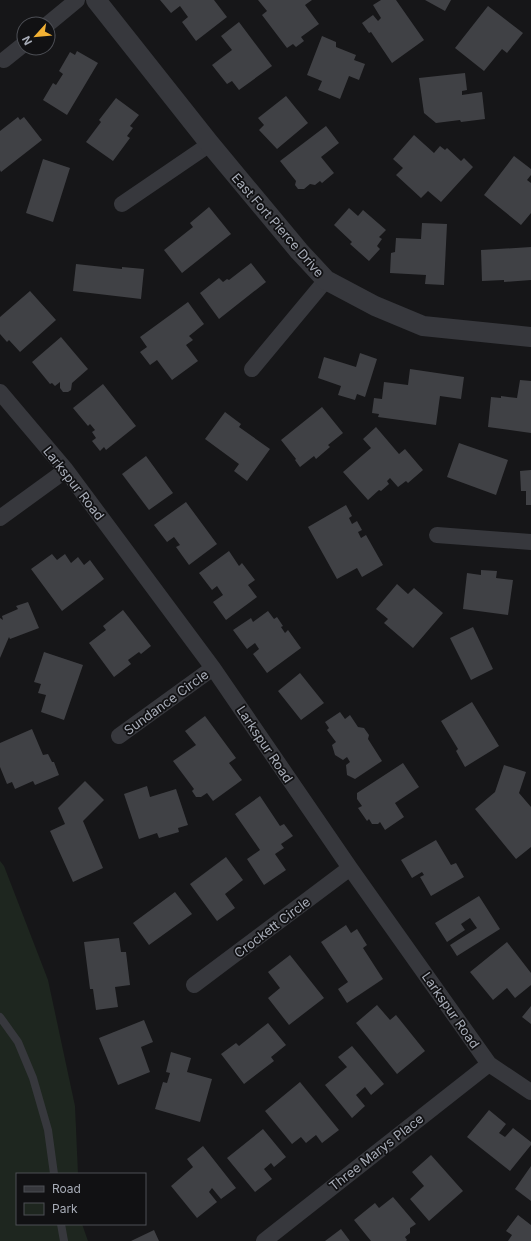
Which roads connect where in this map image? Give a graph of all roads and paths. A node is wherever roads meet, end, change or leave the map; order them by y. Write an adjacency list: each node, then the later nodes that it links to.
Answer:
1 (77, 0): 3 (street)
2 (96, 0): 6 (street, East Fort Pierce Drive)
3 (56, 17)
4 (16, 50): 5 (street)
5 (4, 60)
6 (210, 144): 7 (street); 8 (street, East Fort Pierce Drive)
7 (122, 204)
8 (326, 280): 9 (street, East Fort Pierce Drive); 10 (street)
9 (531, 337)
10 (252, 370)
11 (0, 392): 12 (street, Larkspur Road)
12 (66, 470): 13 (street); 16 (street, Larkspur Road)
13 (0, 518)
14 (437, 535): 15 (street)
15 (531, 542)
16 (213, 668): 17 (street, Sundance Circle); 18 (street, Larkspur Road)
17 (119, 736)
18 (350, 868): 19 (street, Crockett Circle); 21 (street, Larkspur Road)
19 (194, 985)
20 (0, 1017): 23 (lane)
21 (489, 1064): 22 (street, Larkspur Road); 26 (street, Three Marys Place)
22 (531, 1092)
23 (54, 1173)
24 (61, 1225): 25 (lane)
25 (64, 1241)
26 (264, 1241)

